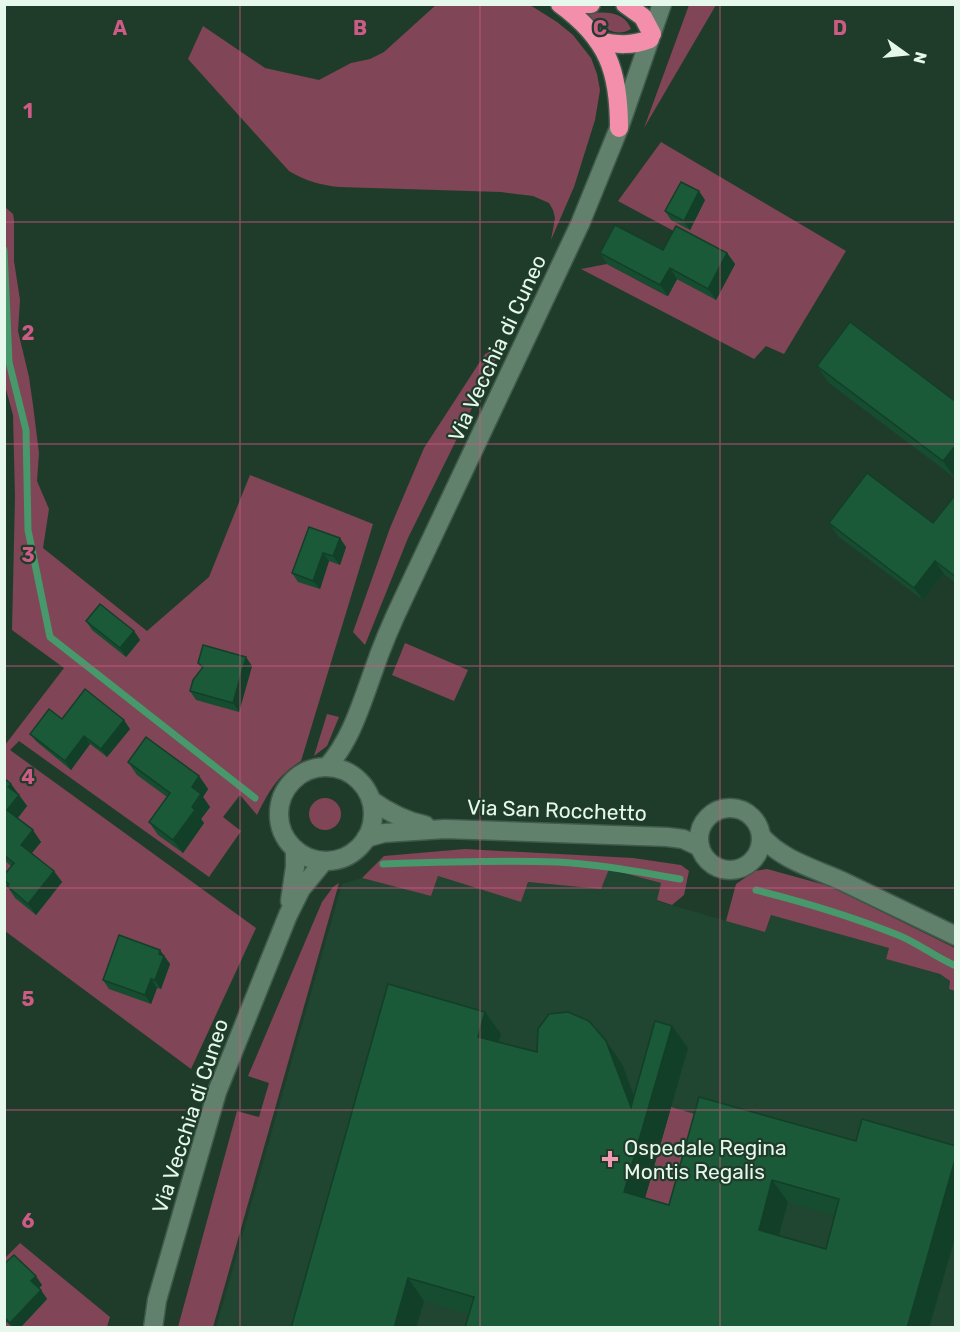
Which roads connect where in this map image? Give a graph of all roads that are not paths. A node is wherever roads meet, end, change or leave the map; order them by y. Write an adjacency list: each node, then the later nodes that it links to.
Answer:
1 (560, 4): 7 (highway)
2 (580, 4): 3 (highway)
3 (591, 4)
4 (625, 4): 6 (highway)
5 (662, 4): 6 (street, Via Vecchia di Cuneo)
6 (651, 37): 7 (highway); 8 (street, Via Vecchia di Cuneo)
7 (598, 41): 8 (highway)
8 (619, 128): 9 (street, Via Vecchia di Cuneo)
9 (362, 706): 10 (street, Via Vecchia di Cuneo); 11 (street, Via Vecchia di Cuneo)
10 (327, 767): 11 (street); 19 (street)
11 (353, 775): 12 (street)
12 (371, 800): 14 (street, Via San Rocchetto); 17 (street)
13 (703, 824): 15 (street, Via San Rocchetto); 16 (street, Via San Rocchetto); 18 (street)
14 (445, 829): 16 (street, Via San Rocchetto); 17 (street, Via San Rocchetto)
15 (761, 836): 21 (street); 22 (street, Via San Rocchetto)
16 (668, 837): 18 (street, Via San Rocchetto)
17 (366, 838): 20 (street)
18 (700, 847): 21 (street, Via San Rocchetto)
19 (295, 850): 20 (street); 23 (street, Via Vecchia di Cuneo)
20 (324, 861): 23 (street, Via Vecchia di Cuneo)
21 (751, 862): 22 (street, Via San Rocchetto)
22 (798, 863): 24 (street, Via San Rocchetto)
23 (288, 915): 25 (street, Via Vecchia di Cuneo)
24 (956, 936)
25 (157, 1300): 26 (street, Via Vecchia di Cuneo); 27 (street, Via Vecchia di Cuneo)
26 (144, 1328)
27 (153, 1328)

